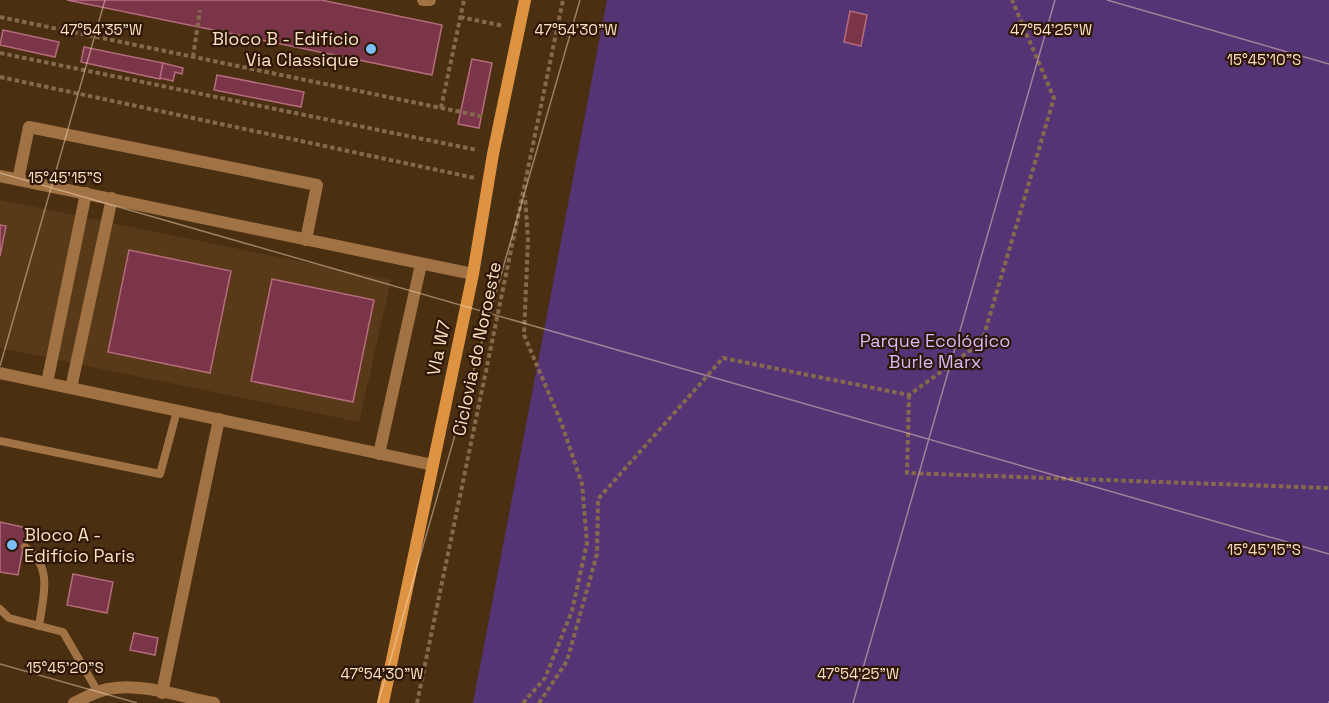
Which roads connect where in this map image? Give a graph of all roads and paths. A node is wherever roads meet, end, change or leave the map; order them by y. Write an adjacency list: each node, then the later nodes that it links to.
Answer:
1 (423, 0): 2 (street)
2 (430, 0)
3 (464, 0): 9 (path)
4 (525, 0): 10 (main road, Vla W7)
5 (563, 0): 20 (path, Ciclovia do Noroeste)
6 (1012, 0): 29 (path)
7 (200, 10): 12 (path)
8 (0, 17): 12 (path)
9 (460, 17): 10 (path); 14 (path)
10 (519, 29): 15 (main road, Vla W7)
11 (0, 53): 16 (path)
12 (193, 57): 14 (path)
13 (0, 77): 19 (path)
14 (441, 108): 15 (path)
15 (500, 120): 16 (main road, Vla W7)
16 (493, 153): 19 (main road, Vla W7)
17 (0, 176): 18 (street)
18 (18, 180): 21 (street); 23 (street)
19 (488, 181): 25 (main road, Vla W7)
20 (524, 191): 45 (path, Ciclovia do Noroeste); 46 (path)
21 (86, 193): 22 (street); 27 (street)
22 (112, 198): 23 (street); 28 (street)
23 (306, 240): 24 (street)
24 (421, 264): 25 (street); 33 (street)
25 (473, 274): 34 (main road, Vla W7)
26 (0, 373): 27 (street)
27 (46, 383): 28 (street)
28 (71, 388): 30 (street)
29 (909, 395): 35 (path); 47 (path)
30 (177, 411): 31 (street); 32 (lane)
31 (219, 419): 33 (street); 41 (street)
32 (0, 441)
33 (379, 454): 34 (street)
34 (433, 465): 44 (main road, Vla W7)
35 (1329, 488)
36 (25, 548): 39 (lane)
37 (0, 609): 38 (lane)
38 (5, 619): 39 (lane)
39 (39, 626): 40 (lane)
40 (98, 692): 41 (street); 42 (street)
41 (162, 693): 43 (street)
42 (74, 703)
43 (214, 703)
44 (383, 703)
45 (417, 703)
46 (523, 703)
47 (539, 703)

